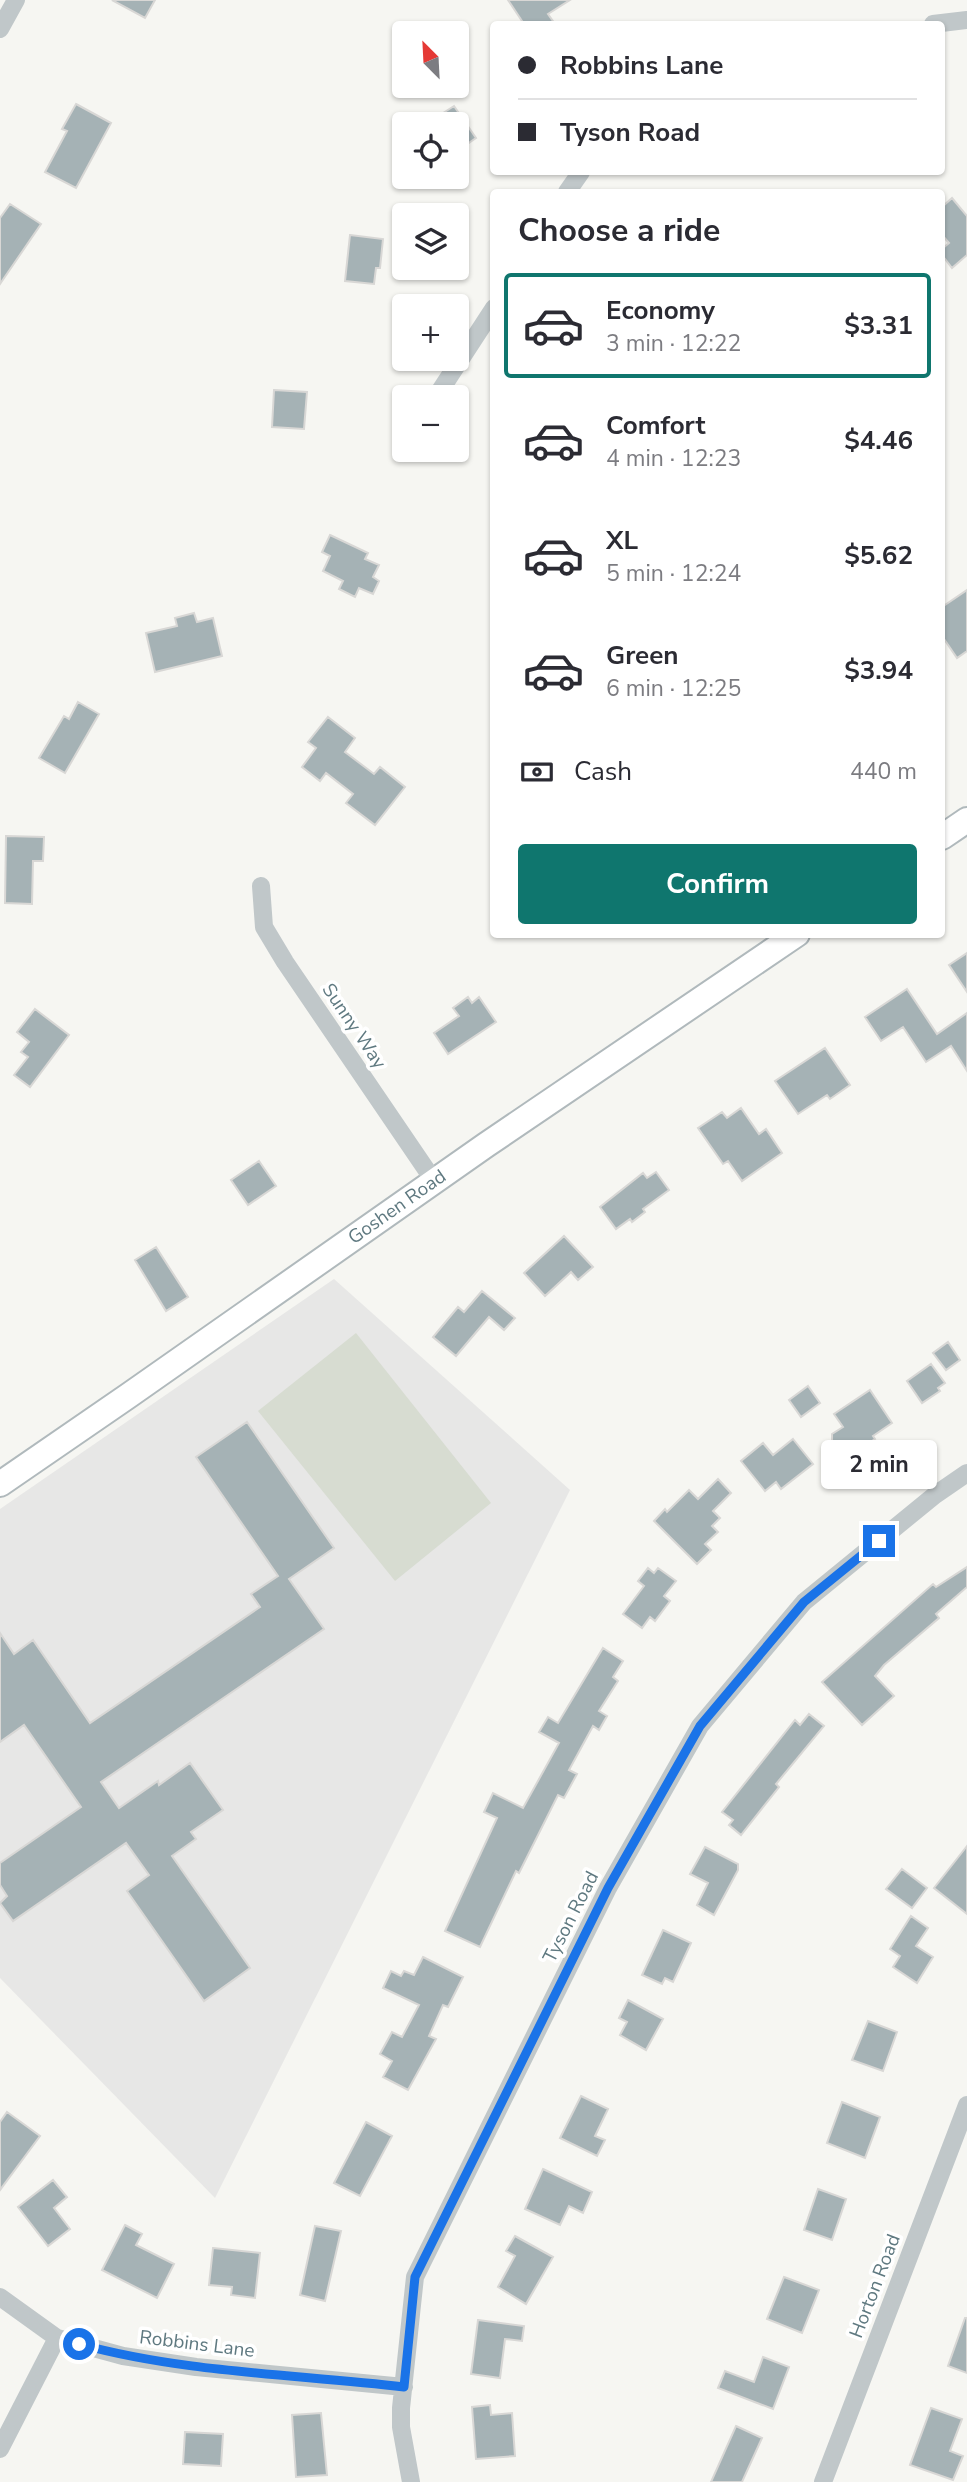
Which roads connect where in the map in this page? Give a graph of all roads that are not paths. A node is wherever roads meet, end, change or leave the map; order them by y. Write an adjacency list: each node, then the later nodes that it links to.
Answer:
1 (16, 0): 4 (street)
2 (967, 20): 3 (street)
3 (945, 23)
4 (0, 29)
5 (490, 314): 6 (street)
6 (444, 385)
7 (967, 820): 8 (street)
8 (945, 835)
9 (261, 886): 11 (street, Sunny Way)
10 (791, 938): 11 (street, Goshen Road)
11 (434, 1181): 13 (street, Goshen Road)
12 (967, 1474): 17 (street, Tyson Road)
13 (0, 1483)
14 (967, 2105): 20 (street, Horton Road)
15 (0, 2297): 16 (street, Robbins Lane)
16 (57, 2338): 17 (street, Robbins Lane); 18 (street)
17 (404, 2387): 19 (street, Tyson Road)
18 (0, 2449)
19 (411, 2482)
20 (823, 2482)

